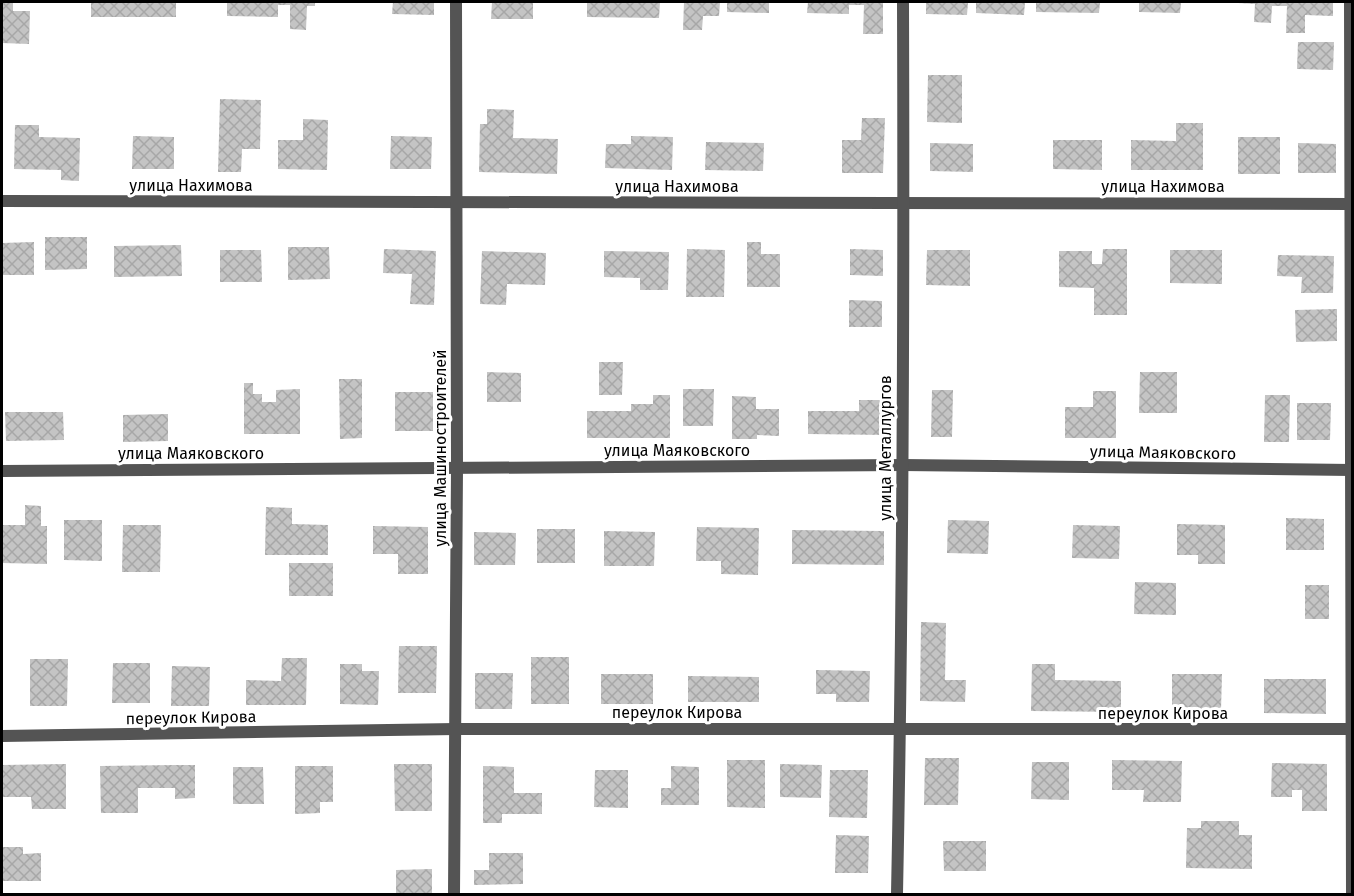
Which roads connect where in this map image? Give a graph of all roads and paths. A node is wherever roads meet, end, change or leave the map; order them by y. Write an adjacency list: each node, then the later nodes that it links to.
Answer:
1 (456, 2): 6 (street, улица Машиностроителей)
2 (903, 2): 5 (street, улица Металлургов)
3 (1350, 2): 7 (street)
4 (2, 201): 6 (street, улица Нахимова)
5 (904, 202): 6 (street, улица Нахимова); 7 (street, улица Нахимова); 8 (street, улица Металлургов)
6 (456, 203): 9 (street, улица Машиностроителей)
7 (1352, 204): 10 (street)
8 (902, 465): 9 (street, улица Маяковского); 10 (street, улица Маяковского); 13 (street, улица Металлургов)
9 (457, 469): 11 (street, улица Маяковского); 12 (street, улица Машиностроителей)
10 (1352, 470): 14 (street)
11 (2, 471)
12 (456, 729): 13 (street, переулок Кирова); 15 (street, переулок Кирова); 16 (street, улица Машиностроителей)
13 (900, 729): 14 (street, переулок Кирова); 17 (street, улица Металлургов)
14 (1352, 729): 18 (street)
15 (2, 736)
16 (454, 894)
17 (897, 894)
18 (1352, 894)

